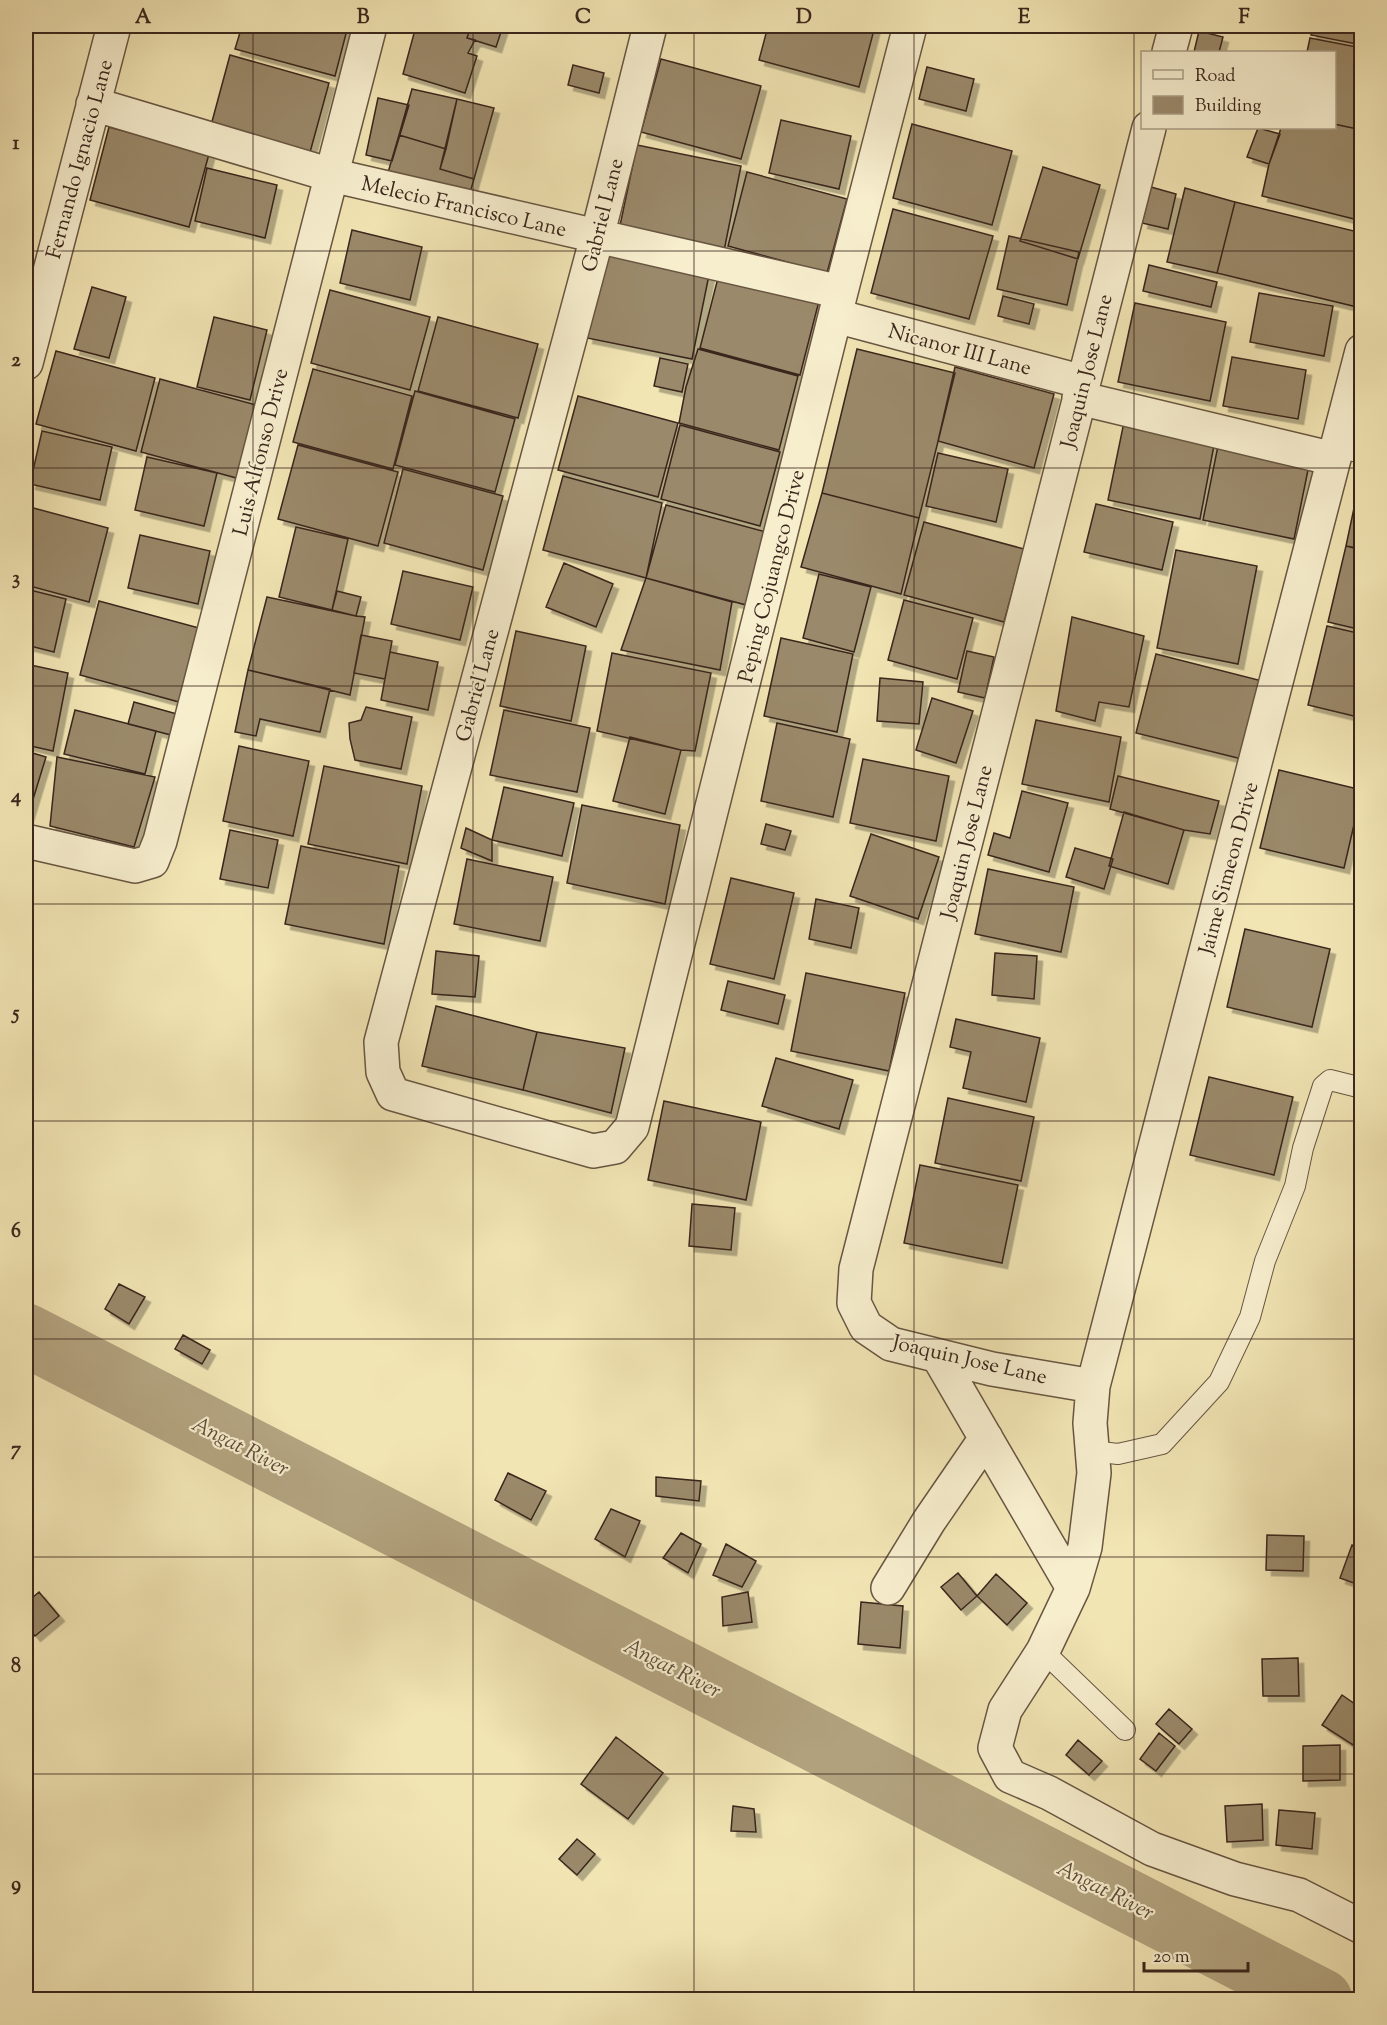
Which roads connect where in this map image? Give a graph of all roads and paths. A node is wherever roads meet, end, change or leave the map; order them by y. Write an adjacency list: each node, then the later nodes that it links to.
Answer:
1 (114, 26): 7 (street, Fernando Ignacio Lane)
2 (370, 26): 9 (street, Luis Alfonso Drive)
3 (650, 26): 10 (street, Gabriel Lane)
4 (910, 26): 11 (street, Peping Cojuangco Drive)
5 (1176, 26): 6 (street)
6 (1169, 51)
7 (93, 104): 9 (street, Melecio Francisco Lane); 13 (street, Fernando Ignacio Lane)
8 (1149, 129): 14 (street, Joaquin Jose Lane)
9 (331, 175): 10 (street, Melecio Francisco Lane); 16 (street, Luis Alfonso Drive)
10 (597, 237): 11 (street, Melecio Francisco Lane); 18 (street, Gabriel Lane)
11 (838, 304): 14 (street, Nicanor III Lane); 18 (street, Peping Cojuangco Drive)
12 (1362, 351): 15 (street, Jaime Simeon Drive)
13 (26, 363)
14 (1081, 390): 15 (street, Nicanor III Lane); 19 (street, Joaquin Jose Lane)
15 (1344, 453): 20 (street, Jaime Simeon Drive)
16 (26, 841)
17 (1362, 1088): 22 (lane)
18 (632, 1127)
19 (938, 1356): 20 (street, Joaquin Jose Lane); 21 (street)
20 (1093, 1386): 22 (street, Jaime Simeon Drive)
21 (986, 1438): 23 (street); 24 (street)
22 (1092, 1451): 24 (street, Jaime Simeon Drive)
23 (888, 1588)
24 (1073, 1588): 25 (street, Jaime Simeon Drive)
25 (1043, 1651): 26 (lane); 27 (street, Jaime Simeon Drive)
26 (1125, 1730)
27 (1362, 1927)

